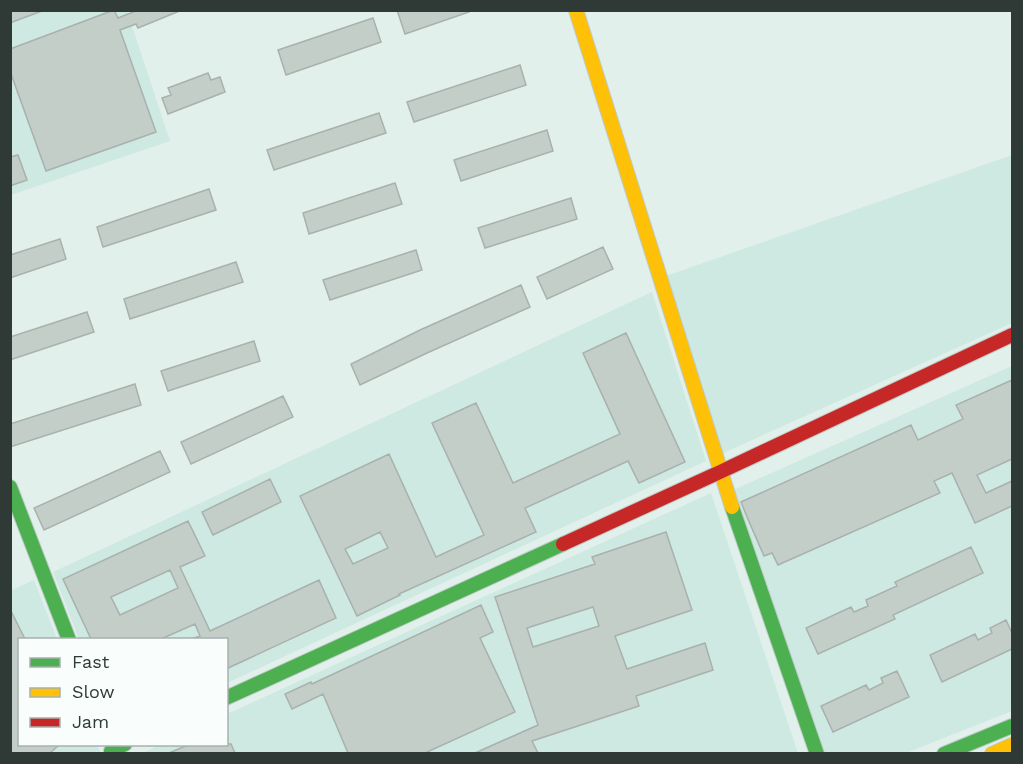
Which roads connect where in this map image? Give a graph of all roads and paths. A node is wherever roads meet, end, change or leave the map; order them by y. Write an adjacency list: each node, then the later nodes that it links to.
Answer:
1 (576, 10): 3 (street)
2 (1012, 335): 3 (street)
3 (720, 472): 6 (street); 9 (street)
4 (10, 487): 5 (street)
5 (69, 638)
6 (228, 697)
7 (1012, 726): 10 (street)
8 (1012, 745): 11 (street)
9 (817, 753)
10 (944, 753)
11 (992, 753)

